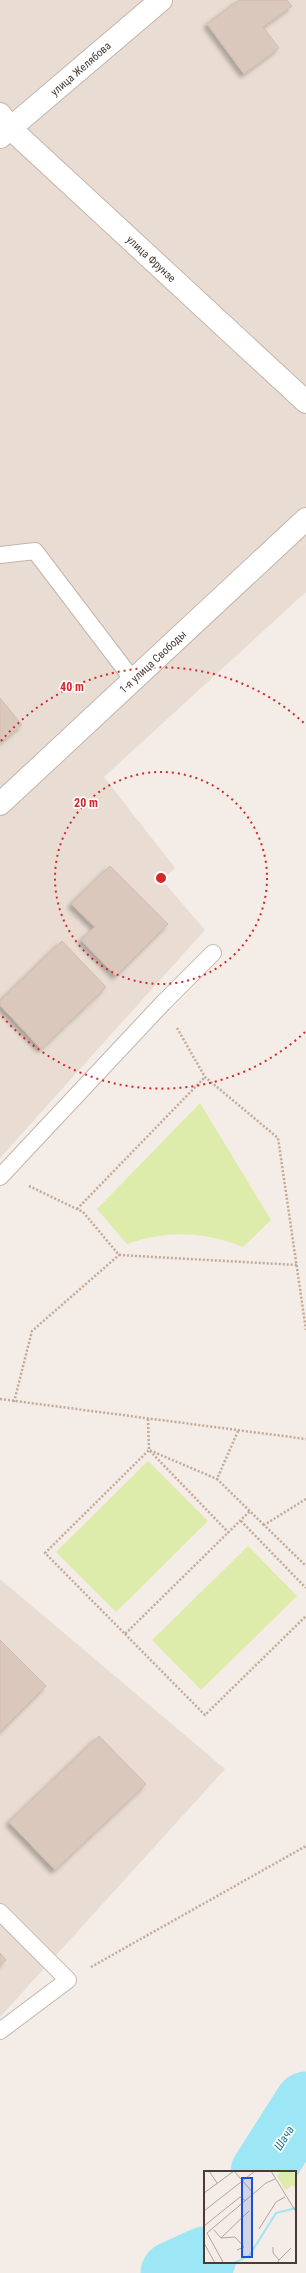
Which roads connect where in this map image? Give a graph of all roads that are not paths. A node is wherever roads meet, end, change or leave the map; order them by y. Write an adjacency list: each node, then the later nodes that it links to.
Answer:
1 (161, 0): 2 (street, улица Желябова)
2 (4, 127): 3 (street, улица Фрунзе)
3 (306, 402)
4 (306, 518): 6 (street, 1-я улица Свободы)
5 (0, 555): 6 (lane)
6 (133, 680): 7 (street, 1-я улица Свободы)
7 (0, 804)
8 (213, 953): 9 (lane)
9 (2, 1175)
10 (0, 1912): 11 (lane)
11 (0, 2031)

